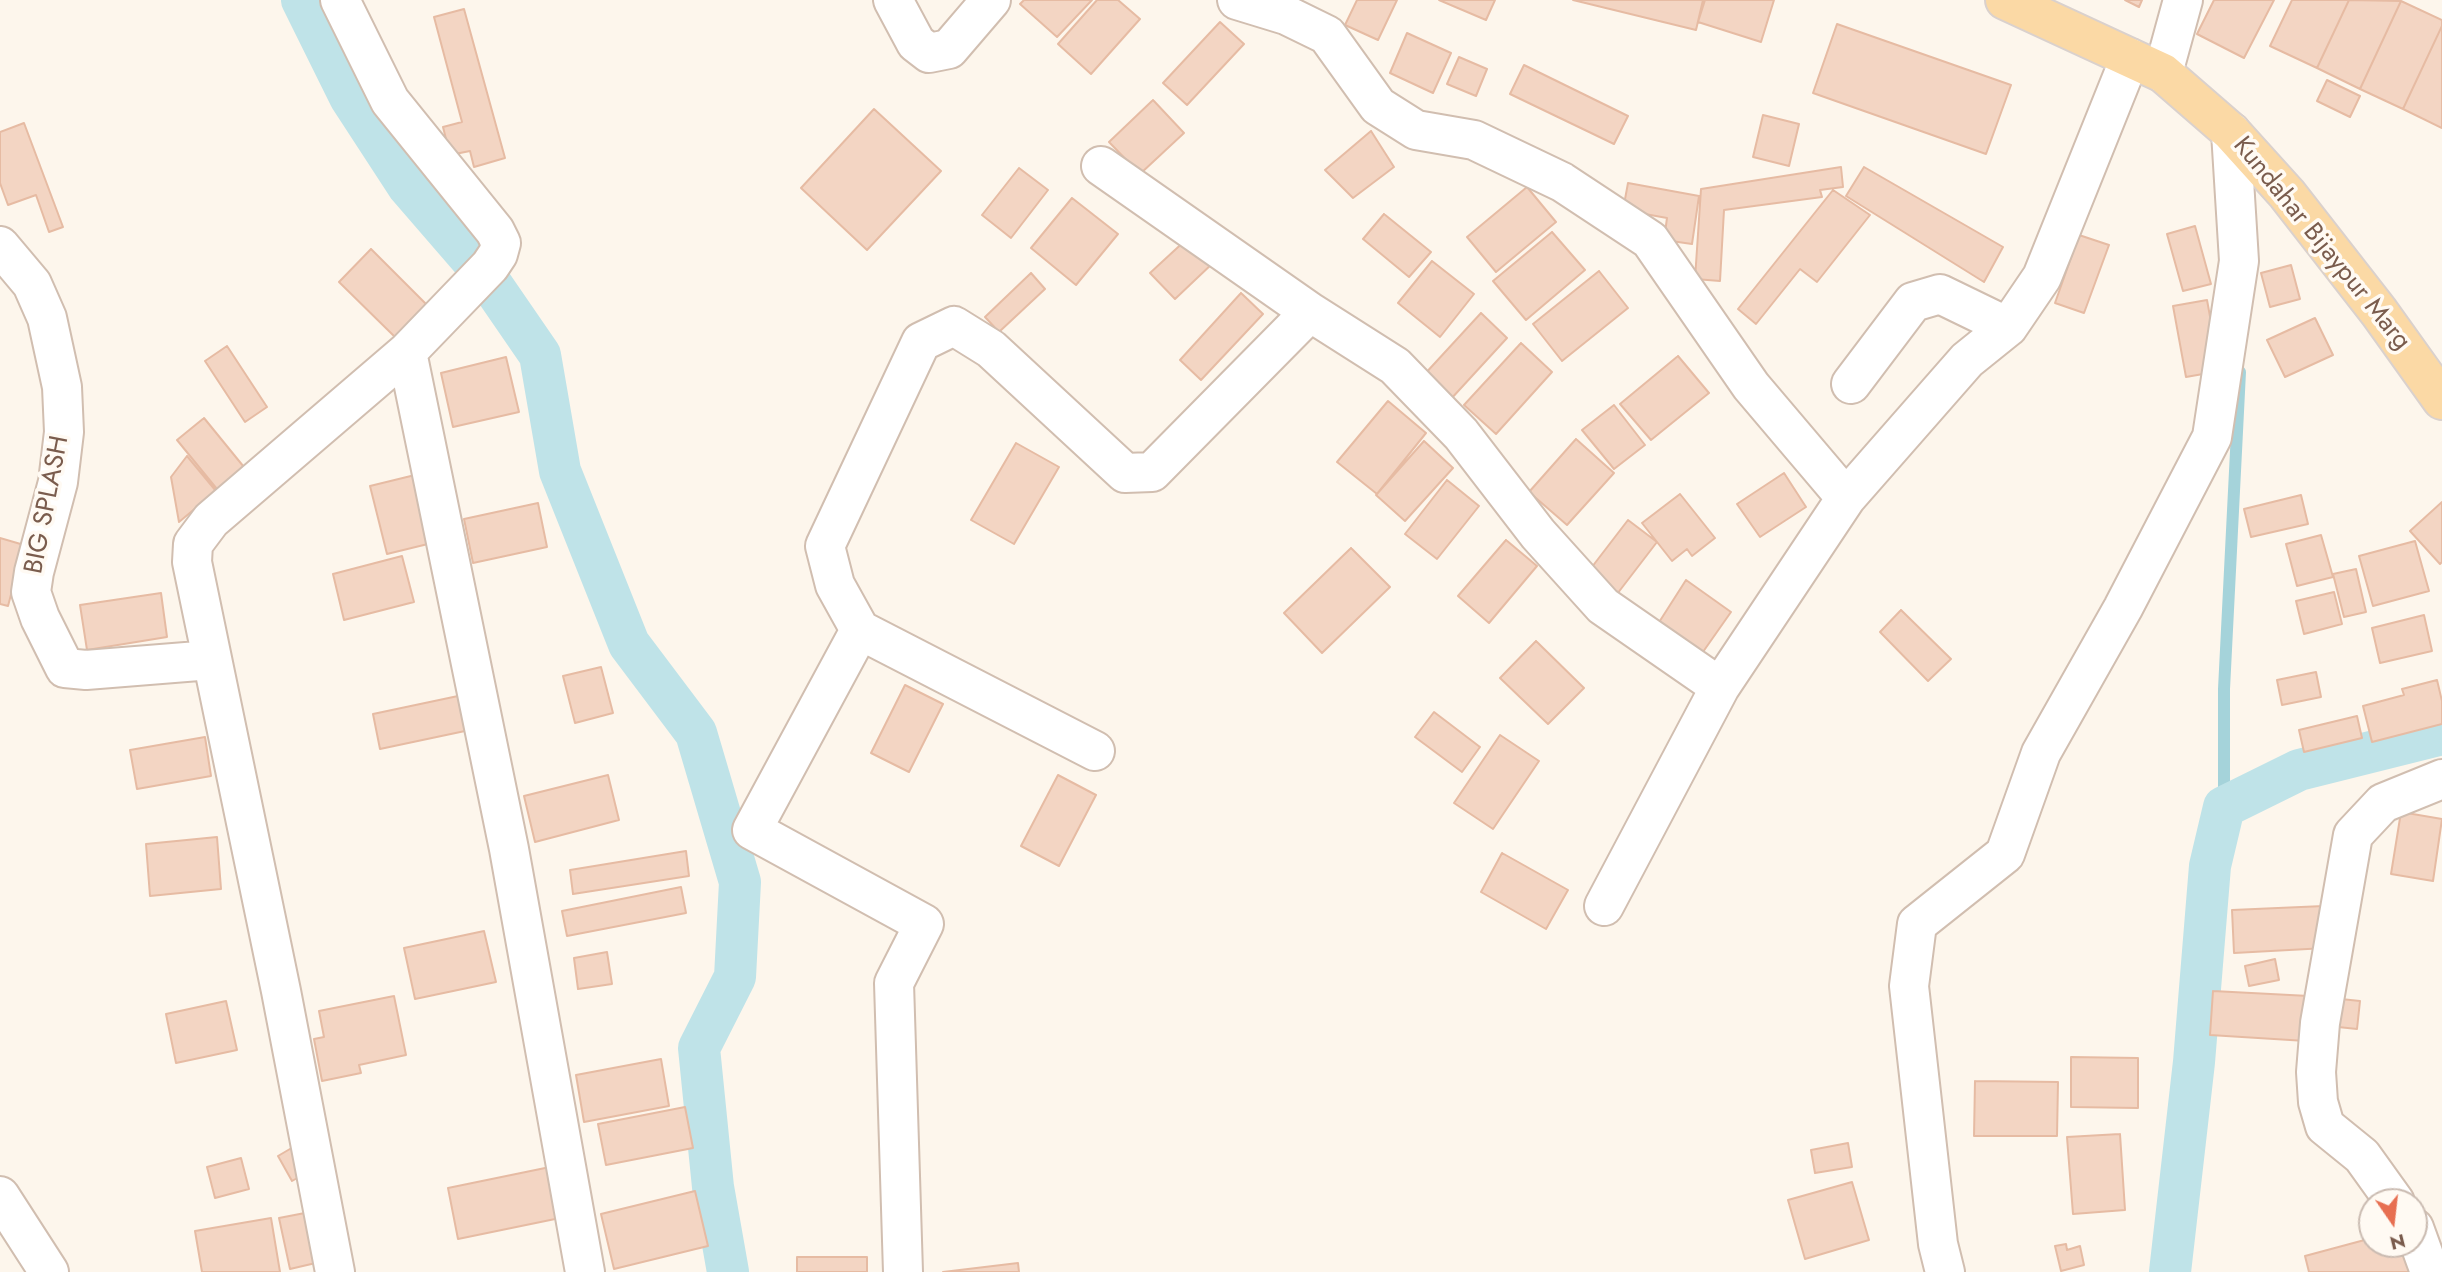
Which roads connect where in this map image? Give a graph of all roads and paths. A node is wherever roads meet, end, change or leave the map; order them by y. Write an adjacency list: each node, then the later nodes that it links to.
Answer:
1 (340, 0): 13 (street)
2 (893, 0): 3 (street)
3 (991, 0)
4 (1237, 0): 16 (street)
5 (2006, 0): 7 (main road, Kundahar Bijaypur Marg)
6 (2183, 0): 7 (street)
7 (2147, 66): 8 (main road, Kundahar Bijaypur Marg); 12 (street)
8 (2231, 132): 15 (main road, Kundahar Bijaypur Marg); 29 (street)
9 (1101, 166): 11 (street)
10 (0, 246): 18 (street, BIG SPLASH)
11 (1310, 312): 17 (street); 19 (street)
12 (2008, 327): 14 (street); 16 (street)
13 (407, 352): 18 (street); 27 (street)
14 (1851, 384)
15 (2442, 400)
16 (1846, 498): 19 (street)
17 (860, 630): 20 (street); 28 (street)
18 (211, 660): 26 (street)
19 (1720, 687): 22 (street)
20 (1095, 751)
21 (2442, 779): 23 (street)
22 (1604, 906)
23 (2385, 1188)
24 (0, 1196): 25 (street)
25 (33, 1265)
26 (335, 1272)
27 (586, 1272)
28 (903, 1272)
29 (1945, 1272)

